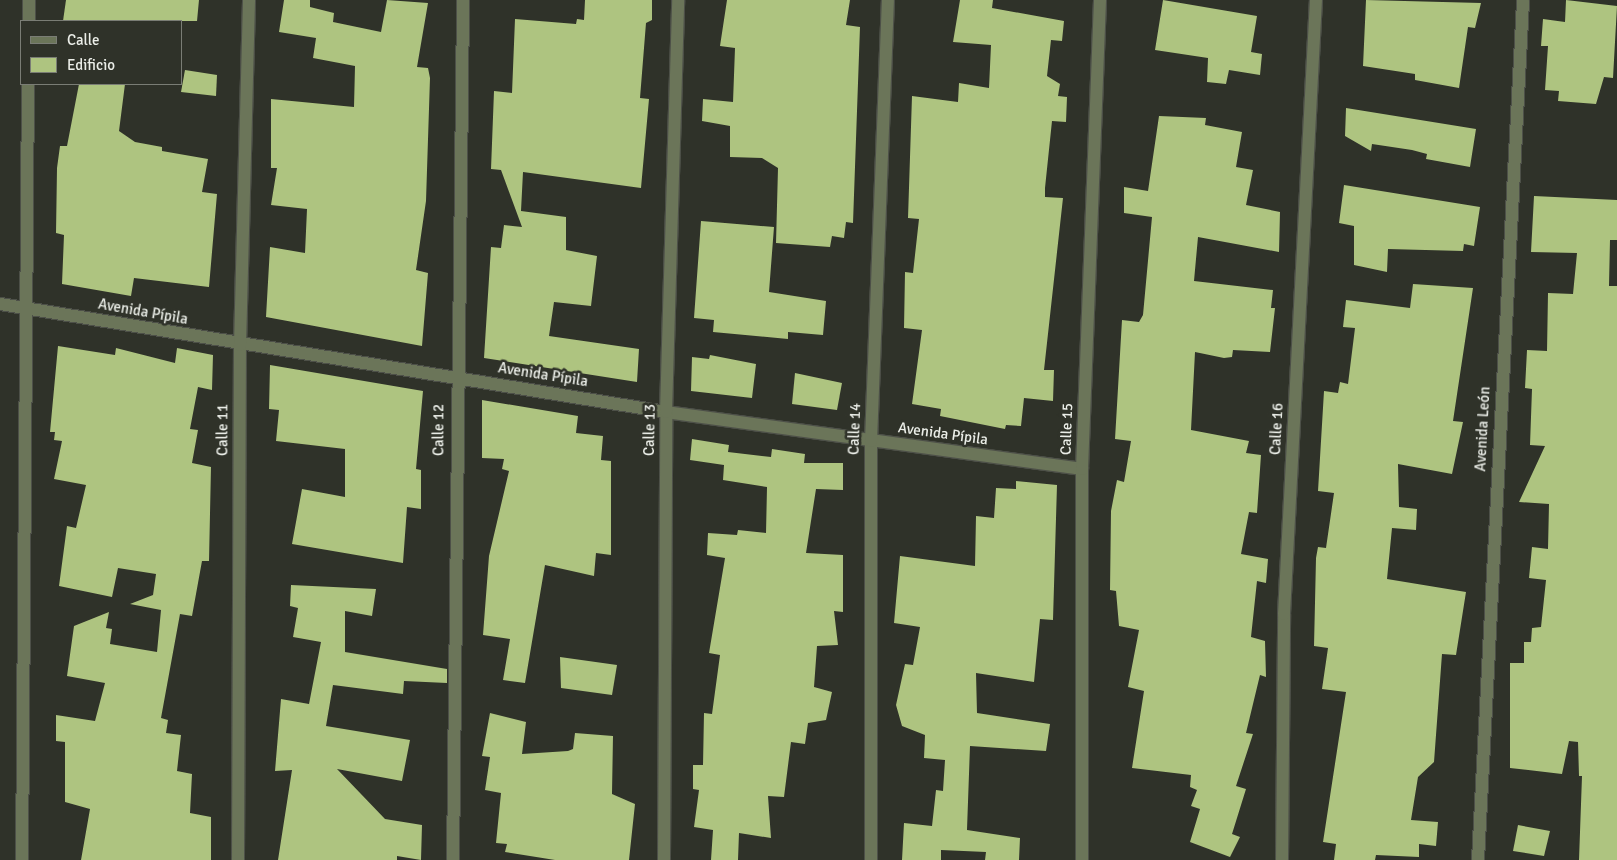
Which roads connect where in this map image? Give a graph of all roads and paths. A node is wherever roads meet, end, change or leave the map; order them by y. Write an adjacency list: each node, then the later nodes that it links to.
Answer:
1 (29, 0): 9 (street)
2 (249, 0): 13 (street, Calle 11)
3 (463, 0): 14 (street, Calle 12)
4 (678, 0): 15 (street, Calle 13)
5 (888, 0): 16 (street, Calle 14)
6 (1100, 0): 17 (street, Calle 15)
7 (1316, 0): 24 (street, Calle 16)
8 (1523, 0): 25 (street, Avenida León)
9 (29, 20)
10 (28, 85): 12 (street)
11 (0, 304): 12 (street, Avenida Pípila)
12 (26, 309): 13 (street, Avenida Pípila); 18 (street)
13 (240, 345): 14 (street, Avenida Pípila); 19 (street, Calle 11)
14 (456, 377): 15 (street, Avenida Pípila); 20 (street, Calle 12)
15 (666, 412): 16 (street, Avenida Pípila); 21 (street, Calle 13)
16 (871, 441): 17 (street, Avenida Pípila); 22 (street, Calle 14)
17 (1082, 469): 23 (street, Calle 15)
18 (22, 860)
19 (238, 860)
20 (453, 860)
21 (664, 860)
22 (871, 860)
23 (1082, 860)
24 (1282, 860)
25 (1478, 860)

